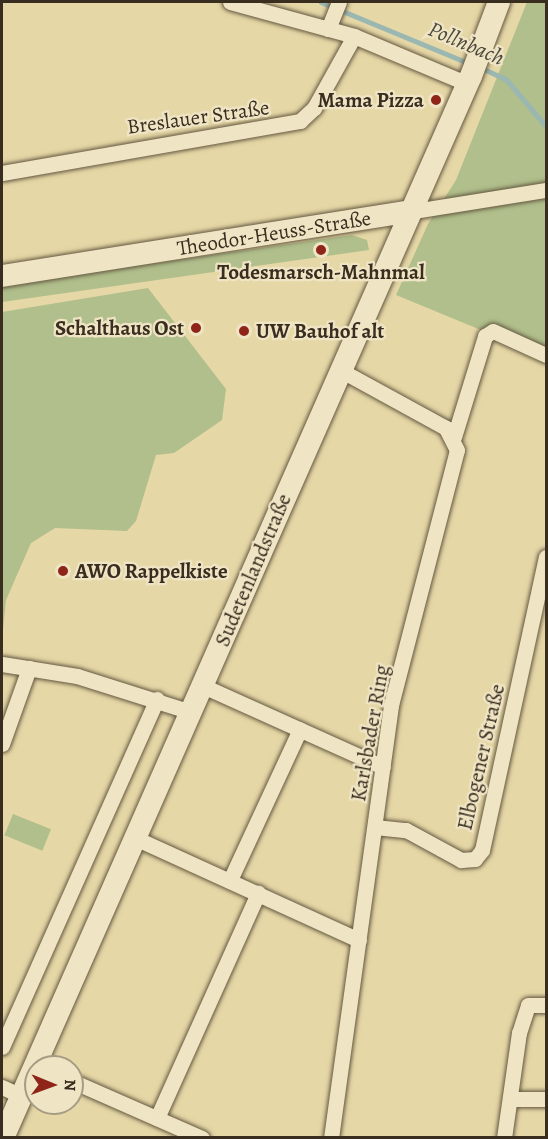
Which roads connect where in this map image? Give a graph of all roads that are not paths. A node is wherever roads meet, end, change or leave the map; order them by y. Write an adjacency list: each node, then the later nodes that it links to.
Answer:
1 (230, 2): 3 (street)
2 (499, 2): 5 (street, Sudetenlandstraße)
3 (334, 15): 4 (street)
4 (354, 36): 5 (street); 6 (street, Breslauer Straße)
5 (473, 72): 8 (street, Sudetenlandstraße)
6 (2, 172)
7 (546, 191): 8 (street, Theodor-Heuss-Straße)
8 (408, 212): 9 (street, Theodor-Heuss-Straße); 11 (street, Sudetenlandstraße)
9 (2, 276)
10 (546, 355): 12 (street)
11 (340, 370): 12 (street); 16 (street, Sudetenlandstraße)
12 (454, 437): 21 (street, Karlsbader Ring)
13 (546, 557): 22 (street, Elbogener Straße)
14 (2, 664): 15 (street)
15 (29, 668): 17 (street); 20 (street)
16 (203, 686): 18 (street, Sudetenlandstraße); 19 (street)
17 (157, 699): 18 (street); 28 (street)
18 (192, 712): 23 (street, Sudetenlandstraße)
19 (300, 729): 21 (street); 24 (street)
20 (2, 744)
21 (383, 766): 22 (street, Karlsbader Ring)
22 (375, 827): 26 (street, Karlsbader Ring)
23 (135, 838): 24 (street); 29 (street, Sudetenlandstraße)
24 (230, 880): 25 (street)
25 (258, 893): 26 (street); 35 (street)
26 (359, 940): 38 (street, Karlsbader Ring)
27 (546, 1005): 33 (street)
28 (2, 1047)
29 (44, 1055)
30 (24, 1079): 32 (street, Sudetenlandstraße)
31 (84, 1086): 35 (street)
32 (11, 1091): 36 (street, Sudetenlandstraße)
33 (513, 1098): 34 (street); 39 (street)
34 (546, 1099)
35 (157, 1118): 37 (street)
36 (3, 1137)
37 (202, 1137)
38 (331, 1137)
39 (504, 1137)

